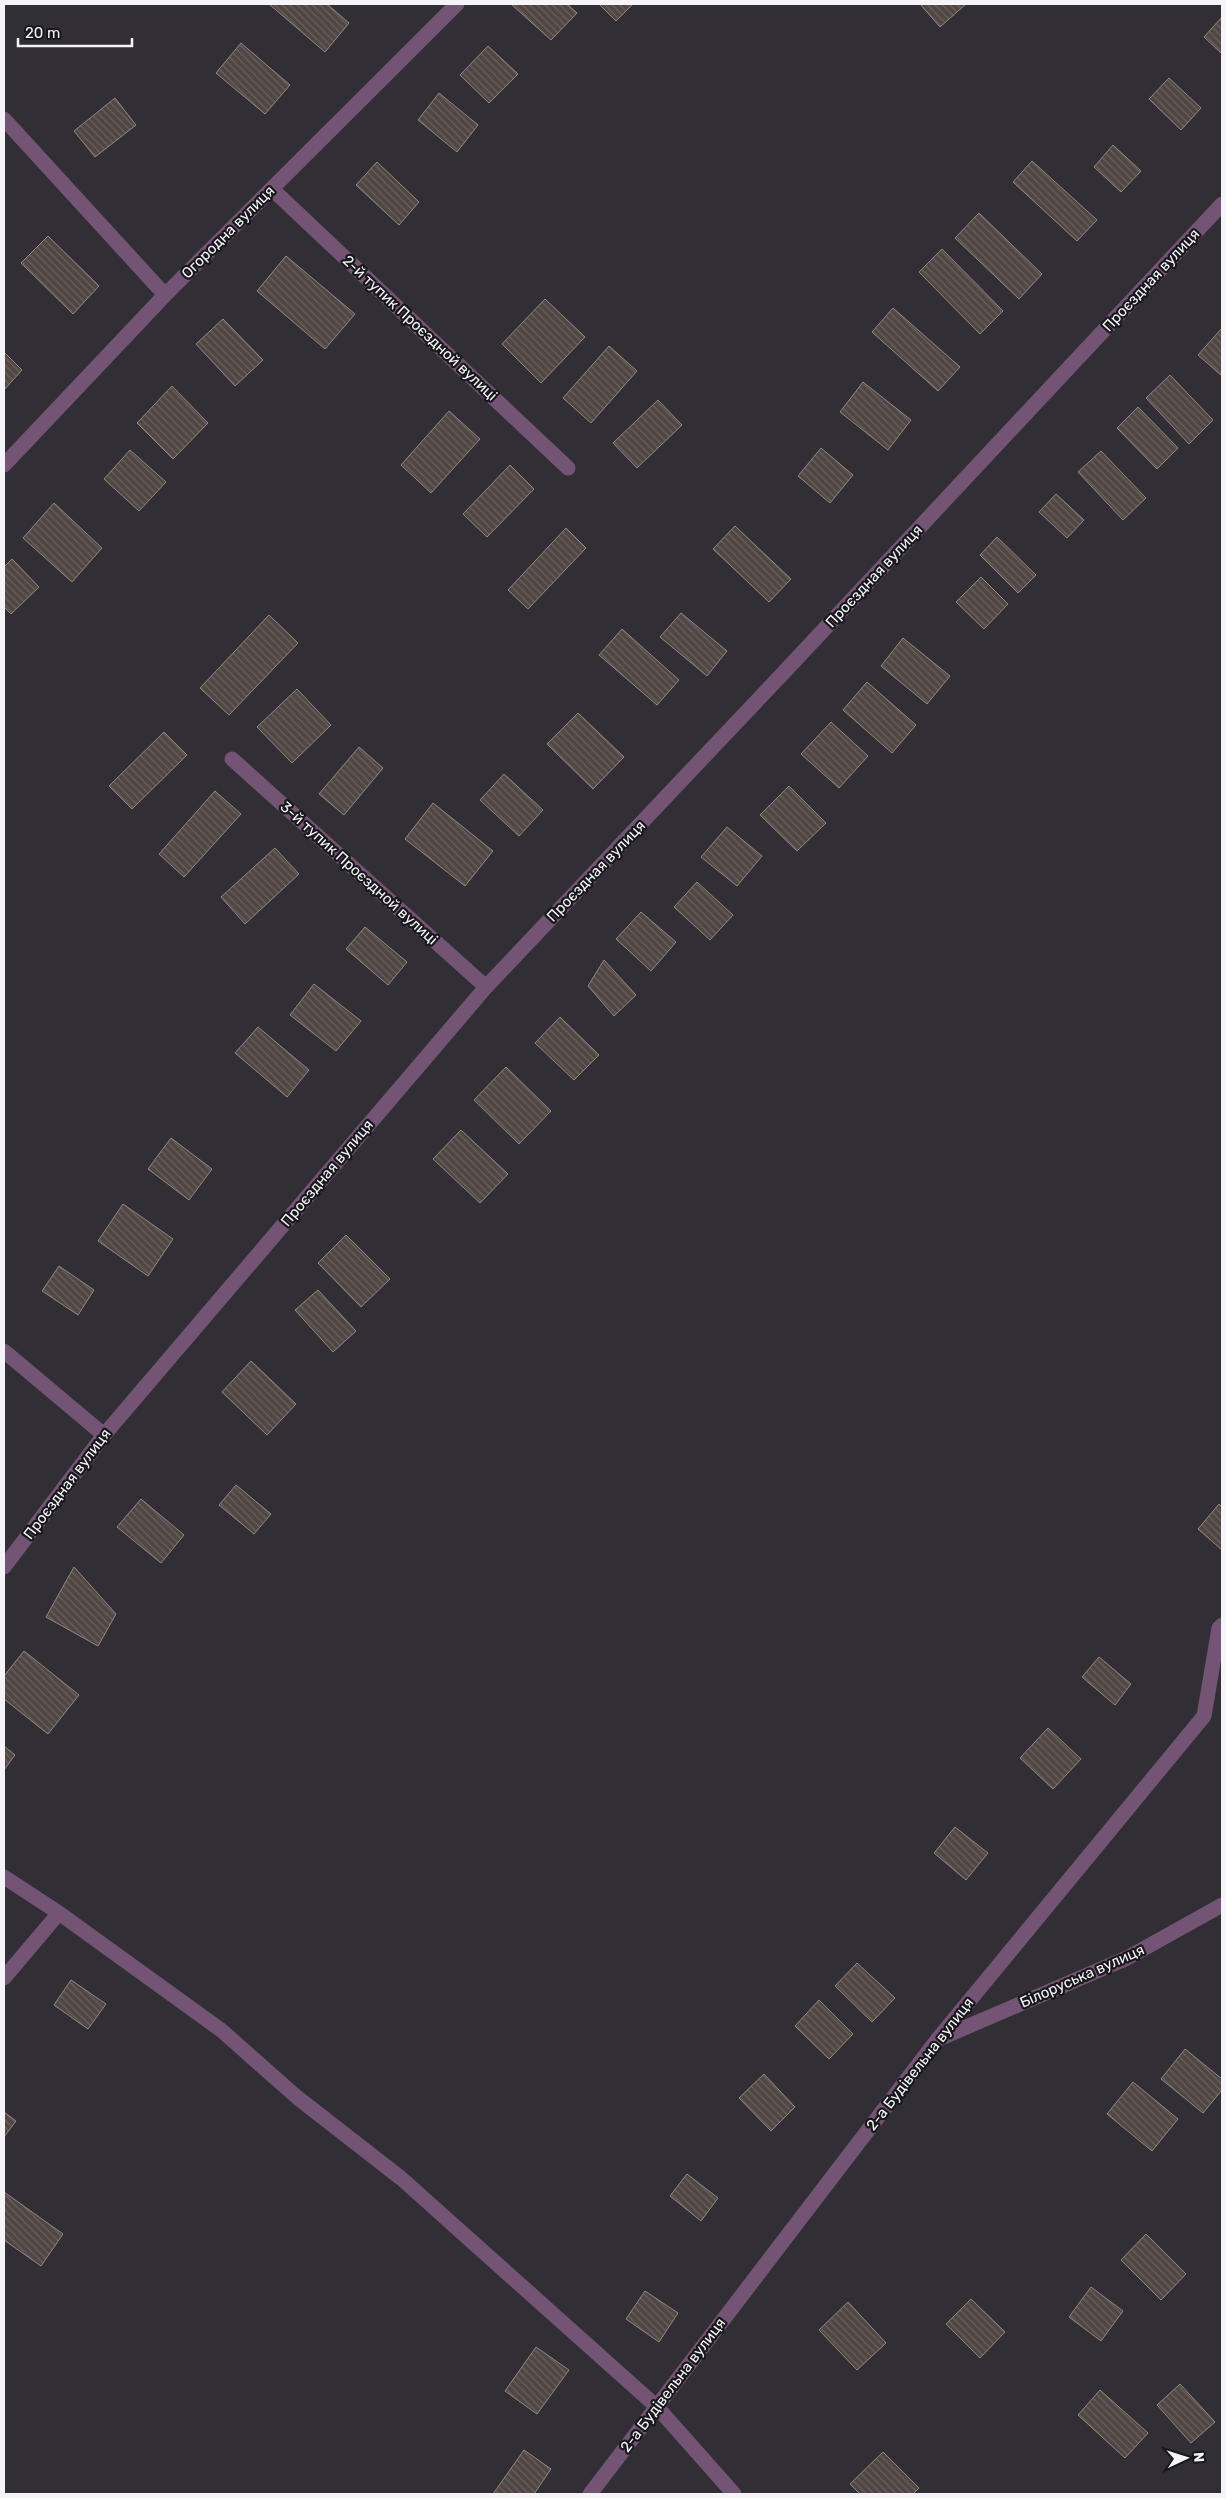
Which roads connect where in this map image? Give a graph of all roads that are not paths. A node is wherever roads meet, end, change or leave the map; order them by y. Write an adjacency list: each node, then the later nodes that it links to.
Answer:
1 (457, 4): 3 (street, Огородна вулиця)
2 (4, 119): 5 (street)
3 (272, 189): 5 (street, Огородна вулиця); 7 (street, 2-й тупик Проєздной вулиці)
4 (1222, 204): 9 (street, Проєздная вулиця)
5 (165, 295): 6 (street, Огородна вулиця)
6 (4, 465)
7 (568, 468)
8 (232, 759): 9 (street, 3-й тупик Проєздной вулиці)
9 (486, 987): 11 (street, Проєздная вулиця)
10 (4, 1350): 11 (street)
11 (104, 1435): 12 (street, Проєздная вулиця)
12 (4, 1568)
13 (1222, 1625): 18 (street, 2-а Будівельна вулиця)
14 (4, 1877): 16 (street)
15 (1222, 1905): 18 (street, Білоруська вулиця)
16 (59, 1913): 17 (street); 19 (street)
17 (4, 1978)
18 (937, 2040): 19 (street, 2-а Будівельна вулиця)
19 (657, 2407): 20 (street, 2-а Будівельна вулиця); 21 (street)
20 (590, 2494)
21 (734, 2494)

